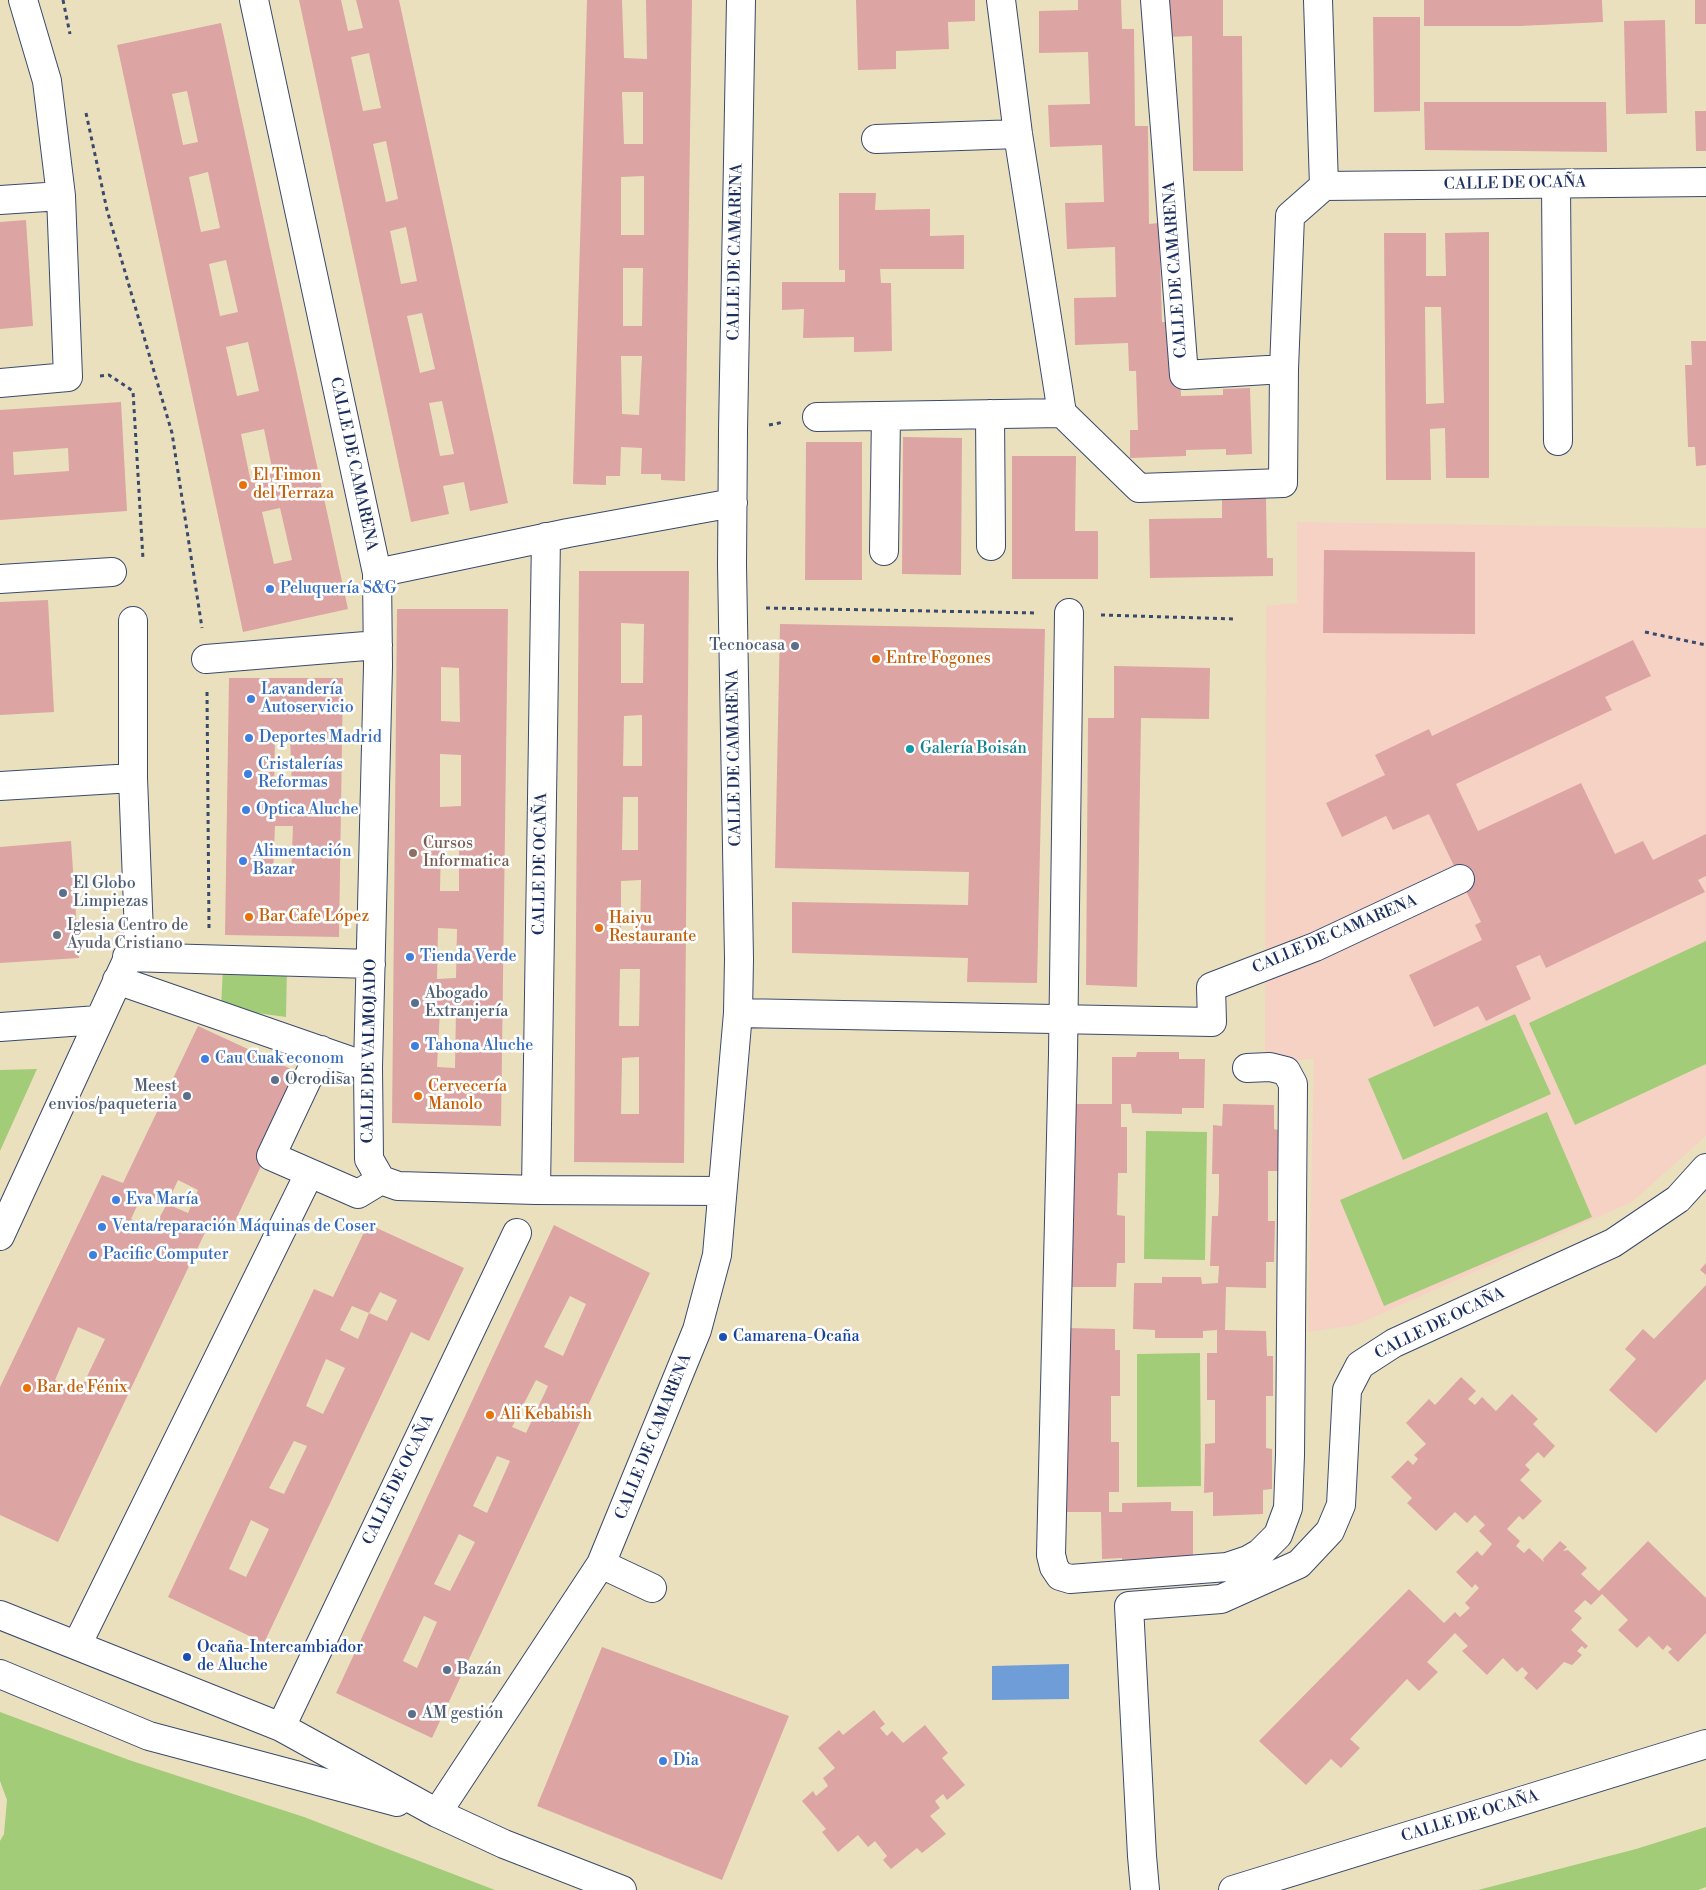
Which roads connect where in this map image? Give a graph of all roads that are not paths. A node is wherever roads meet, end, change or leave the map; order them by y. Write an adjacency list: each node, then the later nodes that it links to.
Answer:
1 (24, 0): 12 (street)
2 (254, 0): 26 (street, CALLE DE CAMARENA)
3 (741, 0): 21 (street, CALLE DE CAMARENA)
4 (1001, 0): 7 (street)
5 (1155, 0): 14 (street, CALLE DE CAMARENA)
6 (1318, 0): 11 (street)
7 (1018, 134): 8 (street); 16 (street)
8 (876, 138)
9 (1706, 182): 10 (street, CALLE DE OCAÑA)
10 (1556, 184): 11 (street, CALLE DE OCAÑA); 20 (street)
11 (1324, 186): 14 (street)
12 (61, 196): 13 (street); 15 (street)
13 (0, 200)
14 (1284, 369): 16 (street)
15 (0, 382)
16 (1062, 413): 17 (street)
17 (990, 414): 18 (street); 23 (street)
18 (886, 416): 19 (street); 24 (street)
19 (817, 418)
20 (1558, 441)
21 (733, 503): 22 (street, CALLE DE CAMARENA); 37 (street, CALLE DE CAMARENA)
22 (546, 537): 26 (street, CALLE DE CAMARENA); 47 (street, CALLE DE OCAÑA)
23 (991, 546)
24 (884, 551)
25 (112, 572): 27 (street)
26 (377, 573): 30 (street)
27 (0, 578)
28 (1069, 613): 38 (street)
29 (133, 621): 32 (street)
30 (378, 656): 31 (street); 35 (street, CALLE DE VALMOJADO)
31 (206, 659)
32 (133, 778): 33 (street); 36 (street)
33 (0, 786)
34 (1460, 879): 38 (street, CALLE DE CAMARENA)
35 (371, 964): 36 (street); 42 (street, CALLE DE VALMOJADO)
36 (122, 969): 39 (street); 41 (street)
37 (738, 1013): 38 (street, CALLE DE CAMARENA); 48 (street, CALLE DE CAMARENA)
38 (1063, 1019): 52 (street)
39 (98, 1020): 40 (street); 50 (street)
40 (0, 1027)
41 (321, 1050): 42 (street); 45 (street)
42 (368, 1067): 46 (street, CALLE DE VALMOJADO)
43 (1247, 1068): 52 (street)
44 (1706, 1168): 54 (street, CALLE DE OCAÑA)
45 (309, 1174): 46 (street); 56 (street)
46 (381, 1180): 47 (street)
47 (536, 1190): 48 (street)
48 (722, 1191): 51 (street, CALLE DE CAMARENA)
49 (517, 1233): 58 (street, CALLE DE OCAÑA)
50 (0, 1236)
51 (601, 1564): 53 (street); 60 (street, CALLE DE CAMARENA)
52 (1211, 1568): 54 (street)
53 (652, 1588)
54 (1213, 1599): 62 (street, CALLE DE OCAÑA)
55 (0, 1615): 56 (street)
56 (77, 1645): 58 (street)
57 (0, 1674): 60 (street)
58 (281, 1727): 60 (street)
59 (1706, 1744): 63 (street, CALLE DE OCAÑA)
60 (437, 1813): 61 (street)
61 (622, 1890)
62 (1146, 1890)
63 (1234, 1890)

